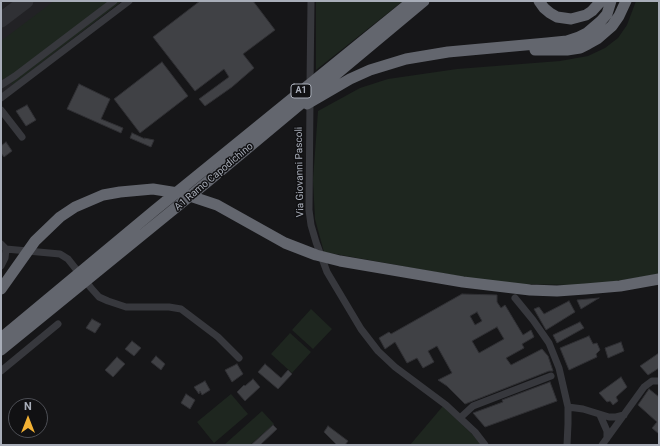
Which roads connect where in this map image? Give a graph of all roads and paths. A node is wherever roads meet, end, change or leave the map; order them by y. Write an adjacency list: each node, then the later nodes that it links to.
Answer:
1 (114, 1): 13 (street)
2 (129, 1): 14 (street)
3 (311, 1): 33 (street, Via Giovanni Pascoli)
4 (412, 1): 24 (highway, A1 Ramo Capodichino / A1)
5 (424, 1): 11 (highway, A1 Ramo Capodichino / A1)
6 (429, 1): 11 (highway)
7 (539, 1): 8 (highway)
8 (601, 1)
9 (612, 1): 12 (highway)
10 (626, 1): 12 (highway)
11 (409, 14): 16 (highway, A1 Ramo Capodichino / A1)
12 (491, 49): 16 (highway)
13 (1, 85)
14 (1, 98)
15 (1, 110): 17 (street)
16 (291, 112): 25 (highway, A1 Ramo Capodichino / A1)
17 (22, 137)
18 (3, 246): 19 (street); 26 (street)
19 (1, 266)
20 (659, 279): 21 (highway)
21 (1, 289)
22 (515, 298): 30 (street)
23 (58, 324): 27 (street)
24 (1, 338)
25 (1, 350)
26 (239, 358)
27 (1, 371)
28 (550, 376): 33 (street)
29 (659, 381): 32 (street)
30 (568, 407): 31 (street); 36 (street)
31 (600, 415): 32 (street); 34 (street)
32 (624, 415): 34 (street)
33 (460, 418): 35 (street, Via Giovanni Pascoli)
34 (608, 438): 37 (street)
35 (485, 445)
36 (567, 445)
37 (602, 445)

